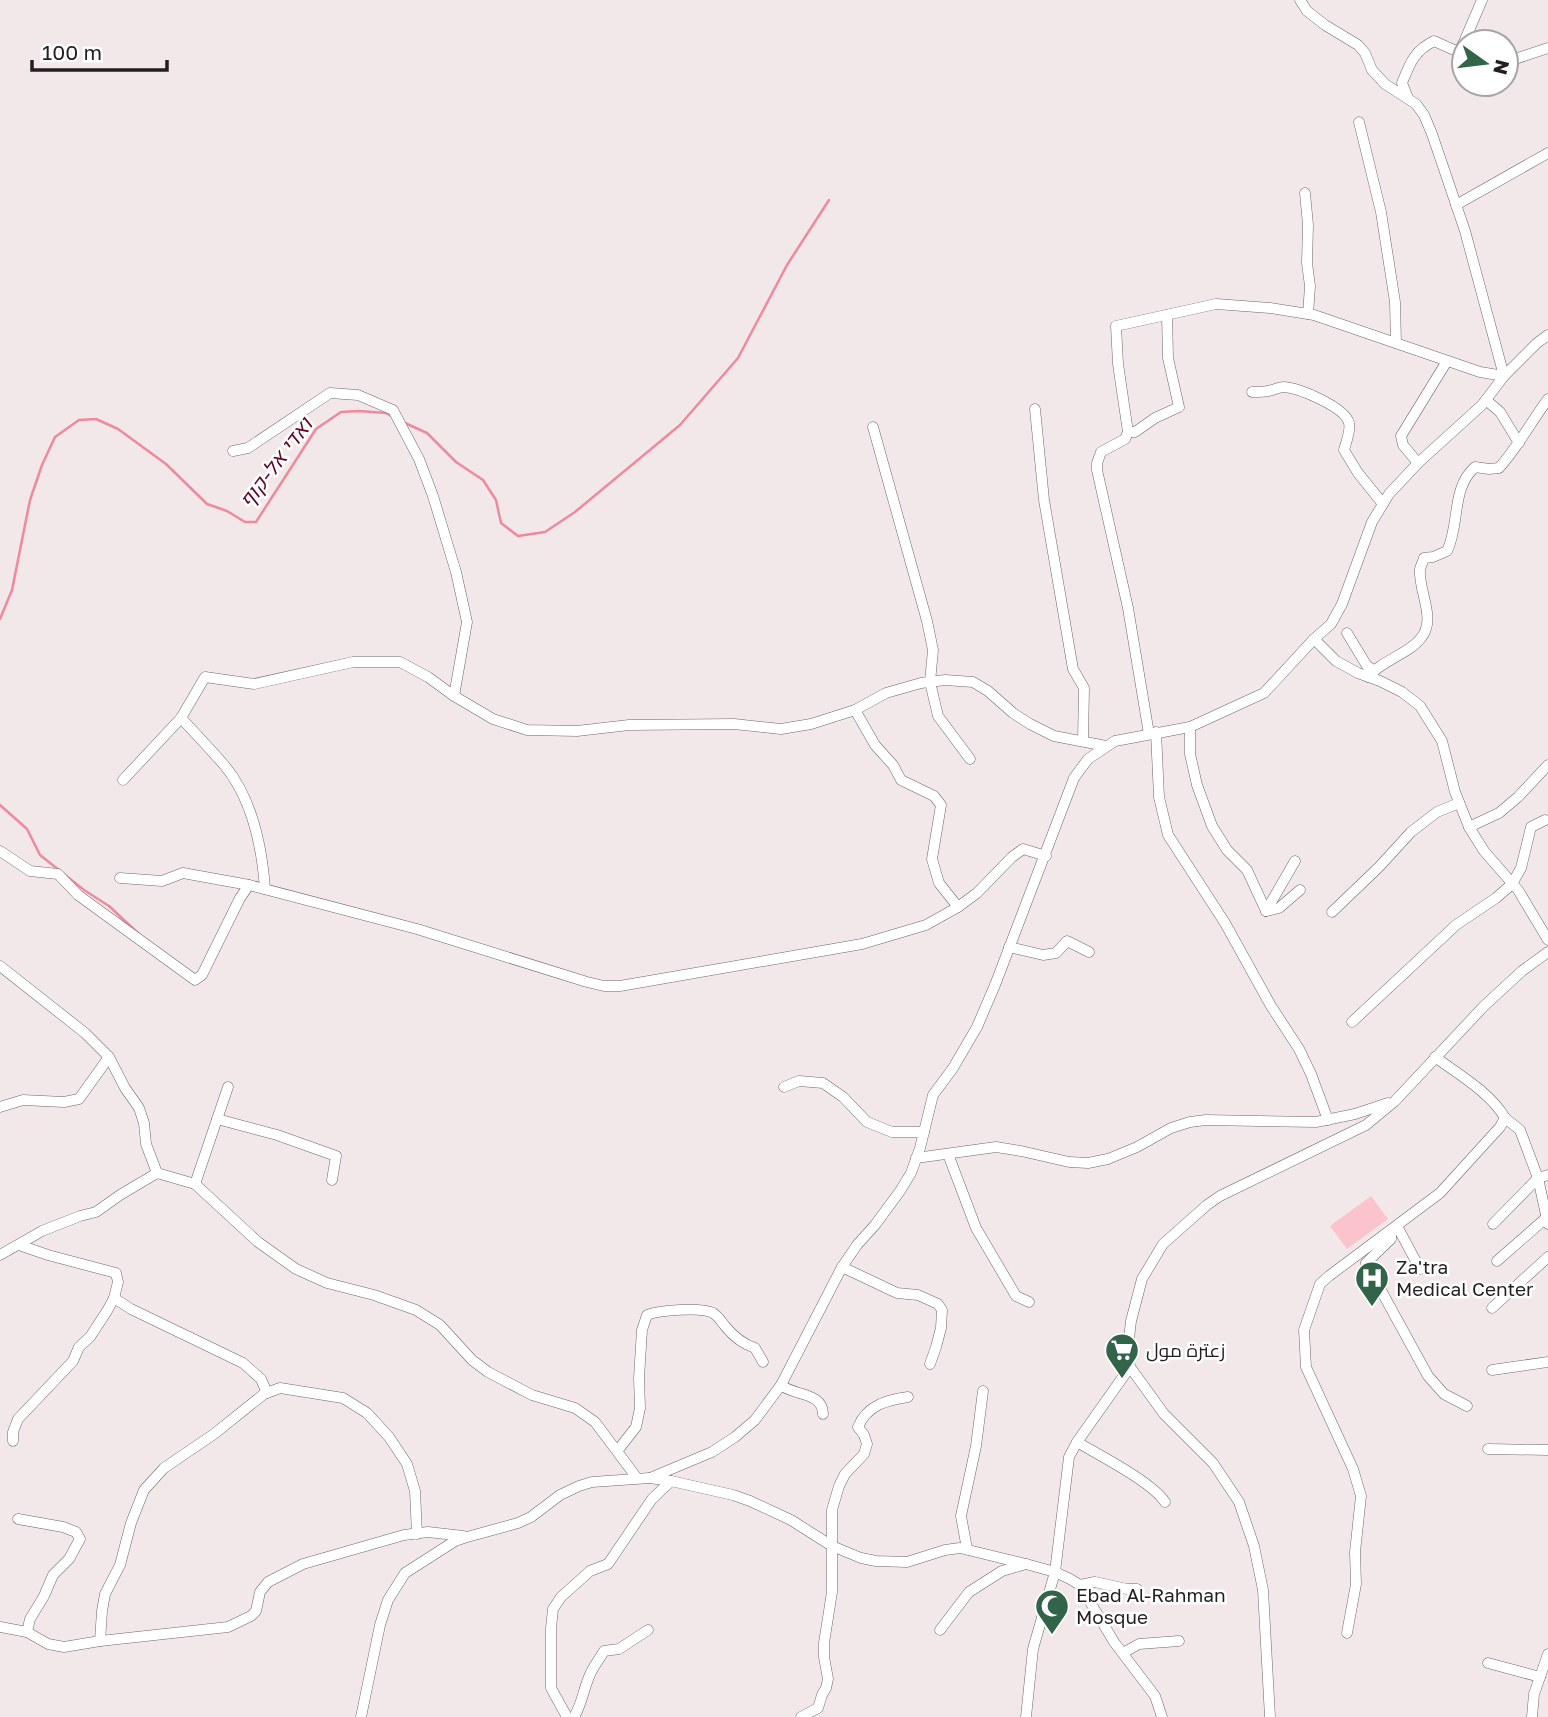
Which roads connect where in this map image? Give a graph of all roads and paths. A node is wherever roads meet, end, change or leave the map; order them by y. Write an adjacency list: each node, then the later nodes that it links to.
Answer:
1 (1300, 0): 7 (street)
2 (1482, 0): 3 (street)
3 (1470, 28)
4 (1450, 48): 7 (street)
5 (1548, 48): 6 (street)
6 (1520, 57)
7 (1408, 99): 11 (street)
8 (1359, 122): 15 (street)
9 (1548, 153): 11 (street)
10 (1305, 193): 13 (street)
11 (1456, 205): 17 (street)
12 (1167, 314): 13 (street); 23 (street); 23 (street)
13 (1308, 314): 15 (street)
14 (1548, 335): 17 (street)
15 (1396, 343): 16 (street)
16 (1447, 361): 17 (street); 26 (street)
17 (1504, 376): 20 (street)
18 (1252, 392): 27 (street)
19 (1548, 399): 24 (street)
20 (1486, 400): 24 (street); 26 (street)
21 (1035, 409): 37 (street)
22 (873, 427): 31 (street)
23 (1128, 432): 36 (street)
24 (1519, 443): 30 (street)
25 (233, 451): 32 (street)
26 (1418, 463): 27 (street)
27 (1383, 504): 29 (street)
28 (1347, 633): 30 (street)
29 (1314, 639): 30 (street); 35 (street)
30 (1371, 673): 42 (street)
31 (930, 682): 33 (street); 37 (street); 39 (street)
32 (454, 696): 33 (street); 34 (street)
33 (855, 710): 53 (street)
34 (181, 718): 41 (street); 51 (street)
35 (1190, 727): 36 (street); 54 (street)
36 (1153, 733): 38 (street); 70 (street)
37 (1083, 741): 38 (street)
38 (1106, 746): 46 (street)
39 (970, 759)
40 (1548, 765): 44 (street)
41 (124, 780)
42 (1459, 803): 44 (street); 55 (street)
43 (1545, 820): 49 (street)
44 (1469, 827): 49 (street)
45 (0, 851): 50 (street)
46 (1046, 856): 53 (street); 57 (street)
47 (1295, 861): 54 (street)
48 (120, 878): 50 (street)
49 (1512, 884): 56 (street); 61 (street)
50 (249, 885): 51 (street)
51 (265, 889): 53 (street)
52 (1300, 890): 54 (street)
53 (958, 907)
54 (1266, 911)
55 (1332, 912)
56 (1548, 940)
57 (1009, 947): 58 (street); 71 (street)
58 (1089, 952)
59 (1548, 952): 63 (street)
60 (0, 966): 62 (street)
61 (1352, 1022)
62 (109, 1057): 67 (street); 74 (street)
63 (1436, 1057): 66 (street); 68 (street)
64 (228, 1087): 69 (street)
65 (783, 1087): 71 (street)
66 (1395, 1101): 70 (street); 93 (street)
67 (0, 1107)
68 (1505, 1118): 75 (street); 80 (street)
69 (217, 1119): 76 (street); 77 (street)
70 (1328, 1120): 72 (street)
71 (924, 1132): 73 (street)
72 (948, 1154): 73 (street); 88 (street)
73 (916, 1158): 85 (street)
74 (157, 1173): 77 (street); 81 (street)
75 (1543, 1177): 78 (street); 79 (street)
76 (332, 1180)
77 (195, 1184): 104 (street)
78 (1547, 1221): 84 (street)
79 (1493, 1224)
80 (1394, 1228): 86 (street); 99 (street); 123 (street)
81 (19, 1245): 82 (street); 87 (street)
82 (0, 1255)
83 (1548, 1257): 89 (street)
84 (1497, 1261)
85 (842, 1267): 92 (street); 95 (street)
86 (1420, 1269)
87 (114, 1298): 97 (street); 101 (street)
88 (1029, 1302)
89 (1492, 1308)
90 (763, 1362): 104 (street)
91 (1548, 1362): 94 (street)
92 (930, 1364)
93 (1130, 1367): 102 (street); 136 (street)
94 (1492, 1370)
95 (781, 1385): 100 (street); 107 (street)
96 (983, 1391): 114 (street)
97 (267, 1393): 111 (street); 124 (street)
98 (908, 1397): 113 (street)
99 (1467, 1406)
100 (823, 1414)
101 (13, 1441)
102 (1077, 1442): 109 (street); 116 (street)
103 (1488, 1449): 105 (street)
104 (618, 1450): 106 (street)
105 (1548, 1450)
106 (637, 1478): 107 (street); 112 (street)
107 (650, 1478): 108 (street)
108 (671, 1480): 113 (street); 131 (street)
109 (1165, 1502)
110 (18, 1519): 122 (street)
111 (417, 1534): 112 (street); 124 (street)
112 (467, 1536): 130 (street)
113 (832, 1546): 114 (street); 133 (street)
114 (967, 1549): 115 (street)
115 (1026, 1564): 116 (street); 121 (street)
116 (1055, 1572): 117 (street); 134 (street)
117 (1080, 1585): 118 (street); 126 (street)
118 (1138, 1589)
119 (0, 1627): 122 (street)
120 (648, 1630): 132 (street)
121 (940, 1630)
122 (27, 1632): 124 (street)
123 (1347, 1633)
124 (100, 1641)
125 (1179, 1641): 126 (street)
126 (1123, 1653): 135 (street)
127 (1548, 1654): 129 (street)
128 (1488, 1663): 129 (street)
129 (1544, 1670): 137 (street)
130 (361, 1717)
131 (567, 1717)
132 (574, 1717)
133 (801, 1717)
134 (1026, 1717)
135 (1162, 1717)
136 (1270, 1717)
137 (1532, 1717)

